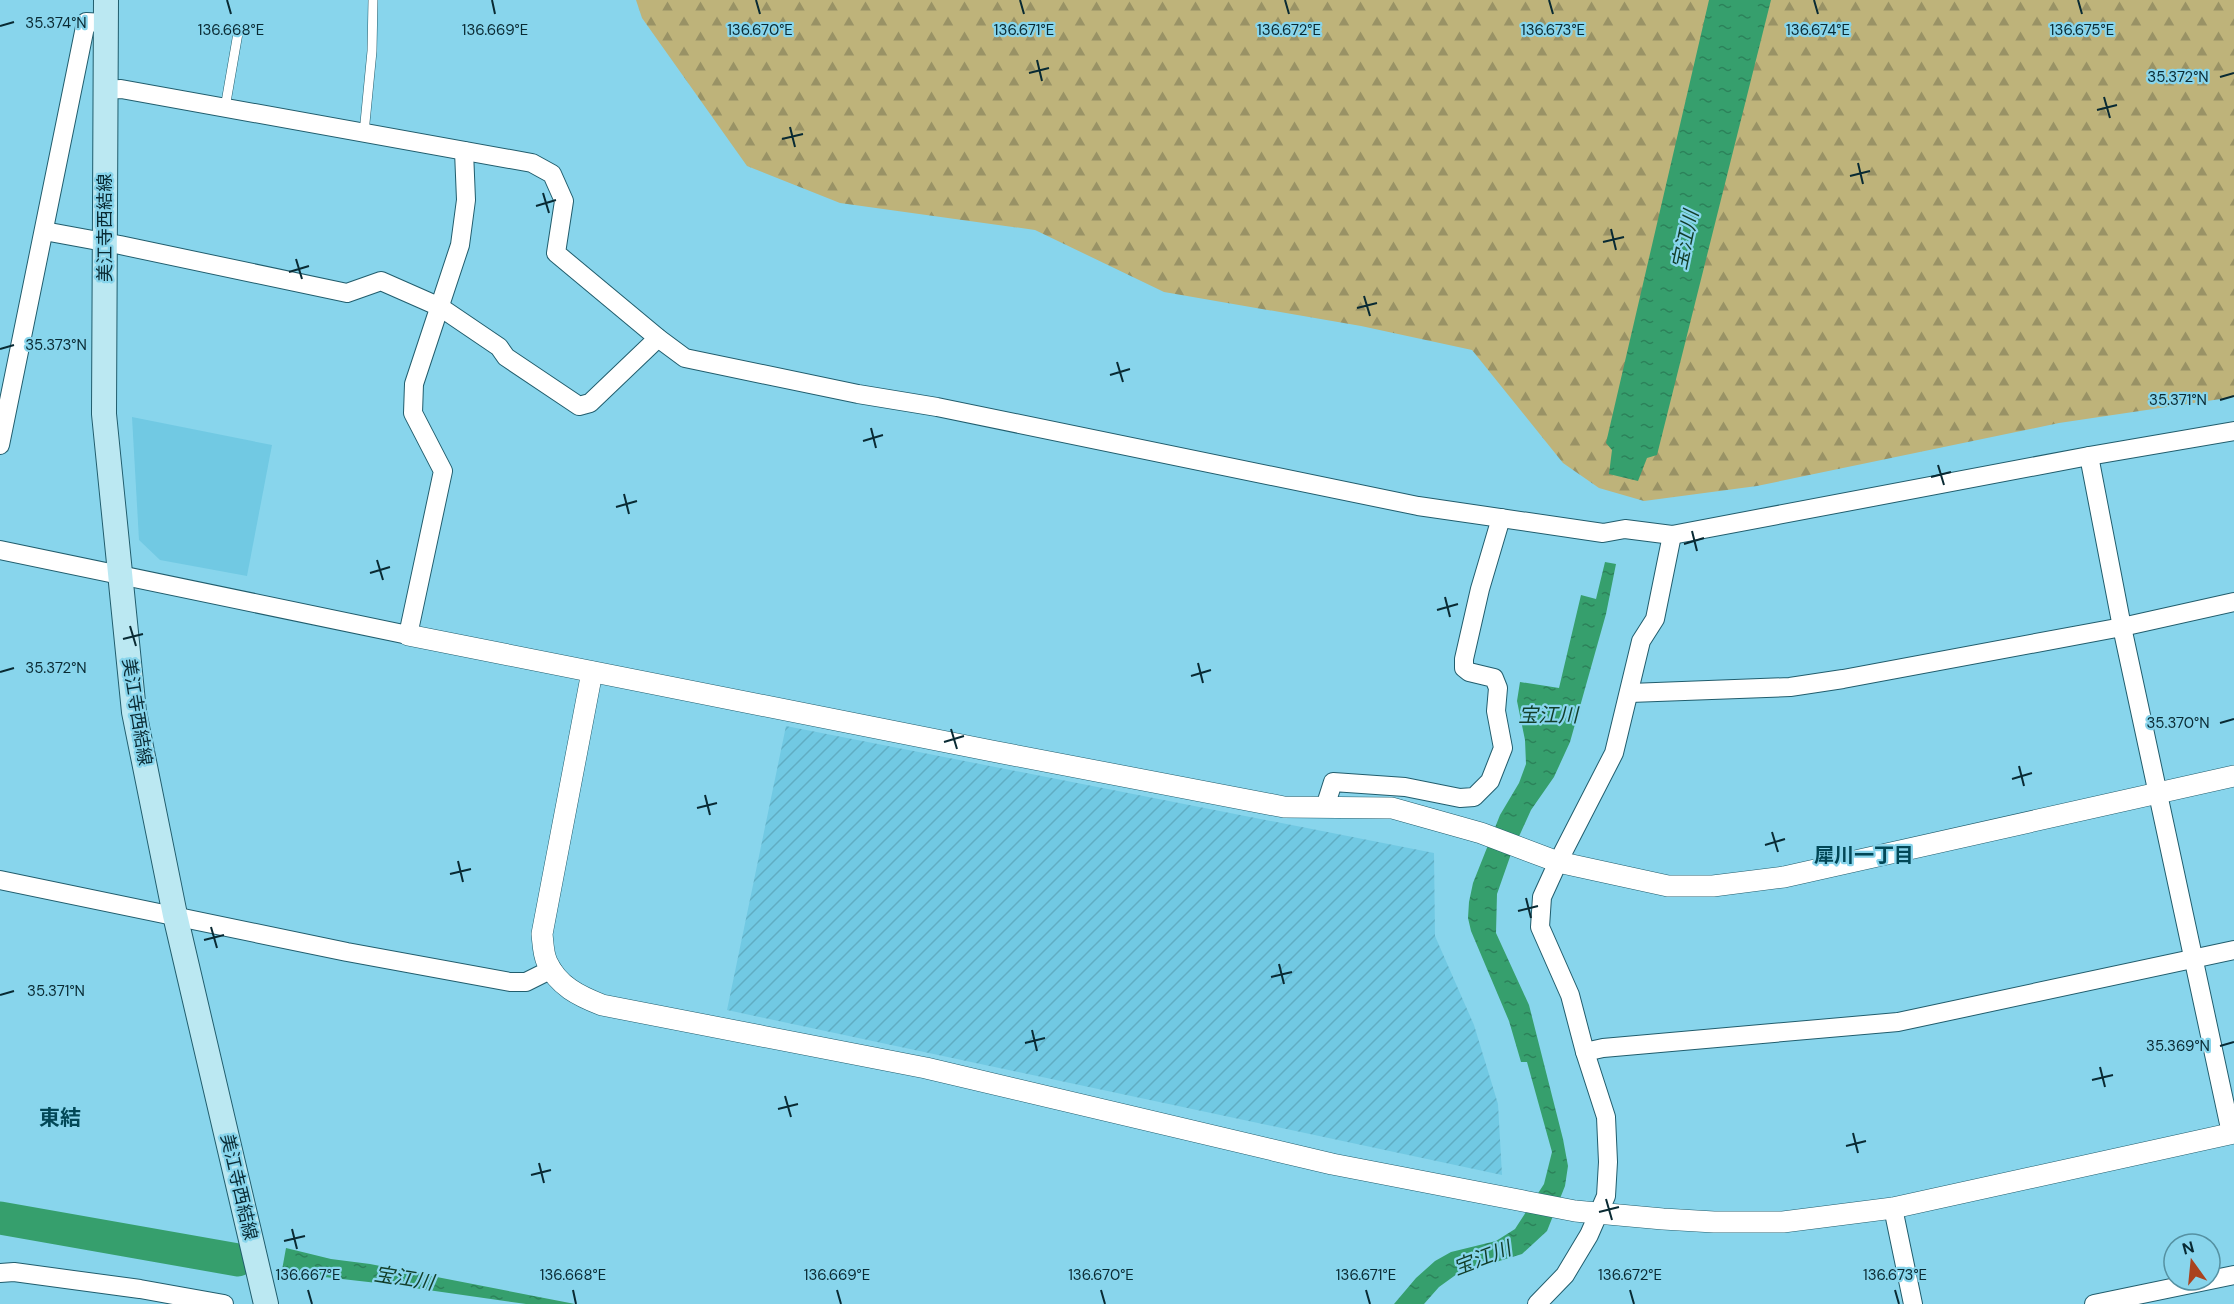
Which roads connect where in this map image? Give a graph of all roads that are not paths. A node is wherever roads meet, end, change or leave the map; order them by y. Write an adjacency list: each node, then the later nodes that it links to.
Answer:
1 (373, 0): 6 (lane)
2 (106, 11): 4 (main road, 美江寺西結線); 8 (street)
3 (238, 33): 5 (lane)
4 (105, 90): 5 (street); 9 (main road, 美江寺西結線)
5 (225, 108): 6 (street)
6 (364, 133): 7 (street)
7 (464, 151): 10 (street); 11 (street)
8 (44, 231): 9 (street); 13 (street)
9 (105, 242): 10 (street); 18 (main road, 美江寺西結線)
10 (440, 307): 11 (street); 21 (street)
11 (658, 338): 15 (street)
12 (2234, 431): 14 (street)
13 (0, 445)
14 (2089, 456): 16 (street); 20 (street)
15 (1501, 518): 16 (street); 26 (street)
16 (1672, 535): 23 (street)
17 (0, 550): 18 (street)
18 (119, 575): 21 (street); 29 (main road, 美江寺西結線)
19 (2234, 602): 20 (street)
20 (2122, 627): 23 (street); 25 (street)
21 (408, 636): 22 (street)
22 (592, 672): 26 (street); 32 (street)
23 (1630, 693): 27 (street)
24 (2234, 776): 25 (street)
25 (2157, 793): 27 (street); 31 (street)
26 (1325, 807): 27 (street)
27 (1551, 859): 33 (street)
28 (0, 880): 29 (street)
29 (175, 915): 32 (street); 40 (main road, 美江寺西結線)
30 (2234, 950): 31 (street)
31 (2193, 958): 33 (street); 34 (street)
32 (552, 969): 36 (street)
33 (1585, 1052): 36 (street)
34 (2233, 1133): 35 (street)
35 (1893, 1208): 36 (street); 42 (street)
36 (1600, 1213): 41 (street)
37 (0, 1273): 39 (street)
38 (2234, 1275): 43 (street)
39 (224, 1304)
40 (266, 1304)
41 (1537, 1304)
42 (1913, 1304)
43 (2094, 1304)

